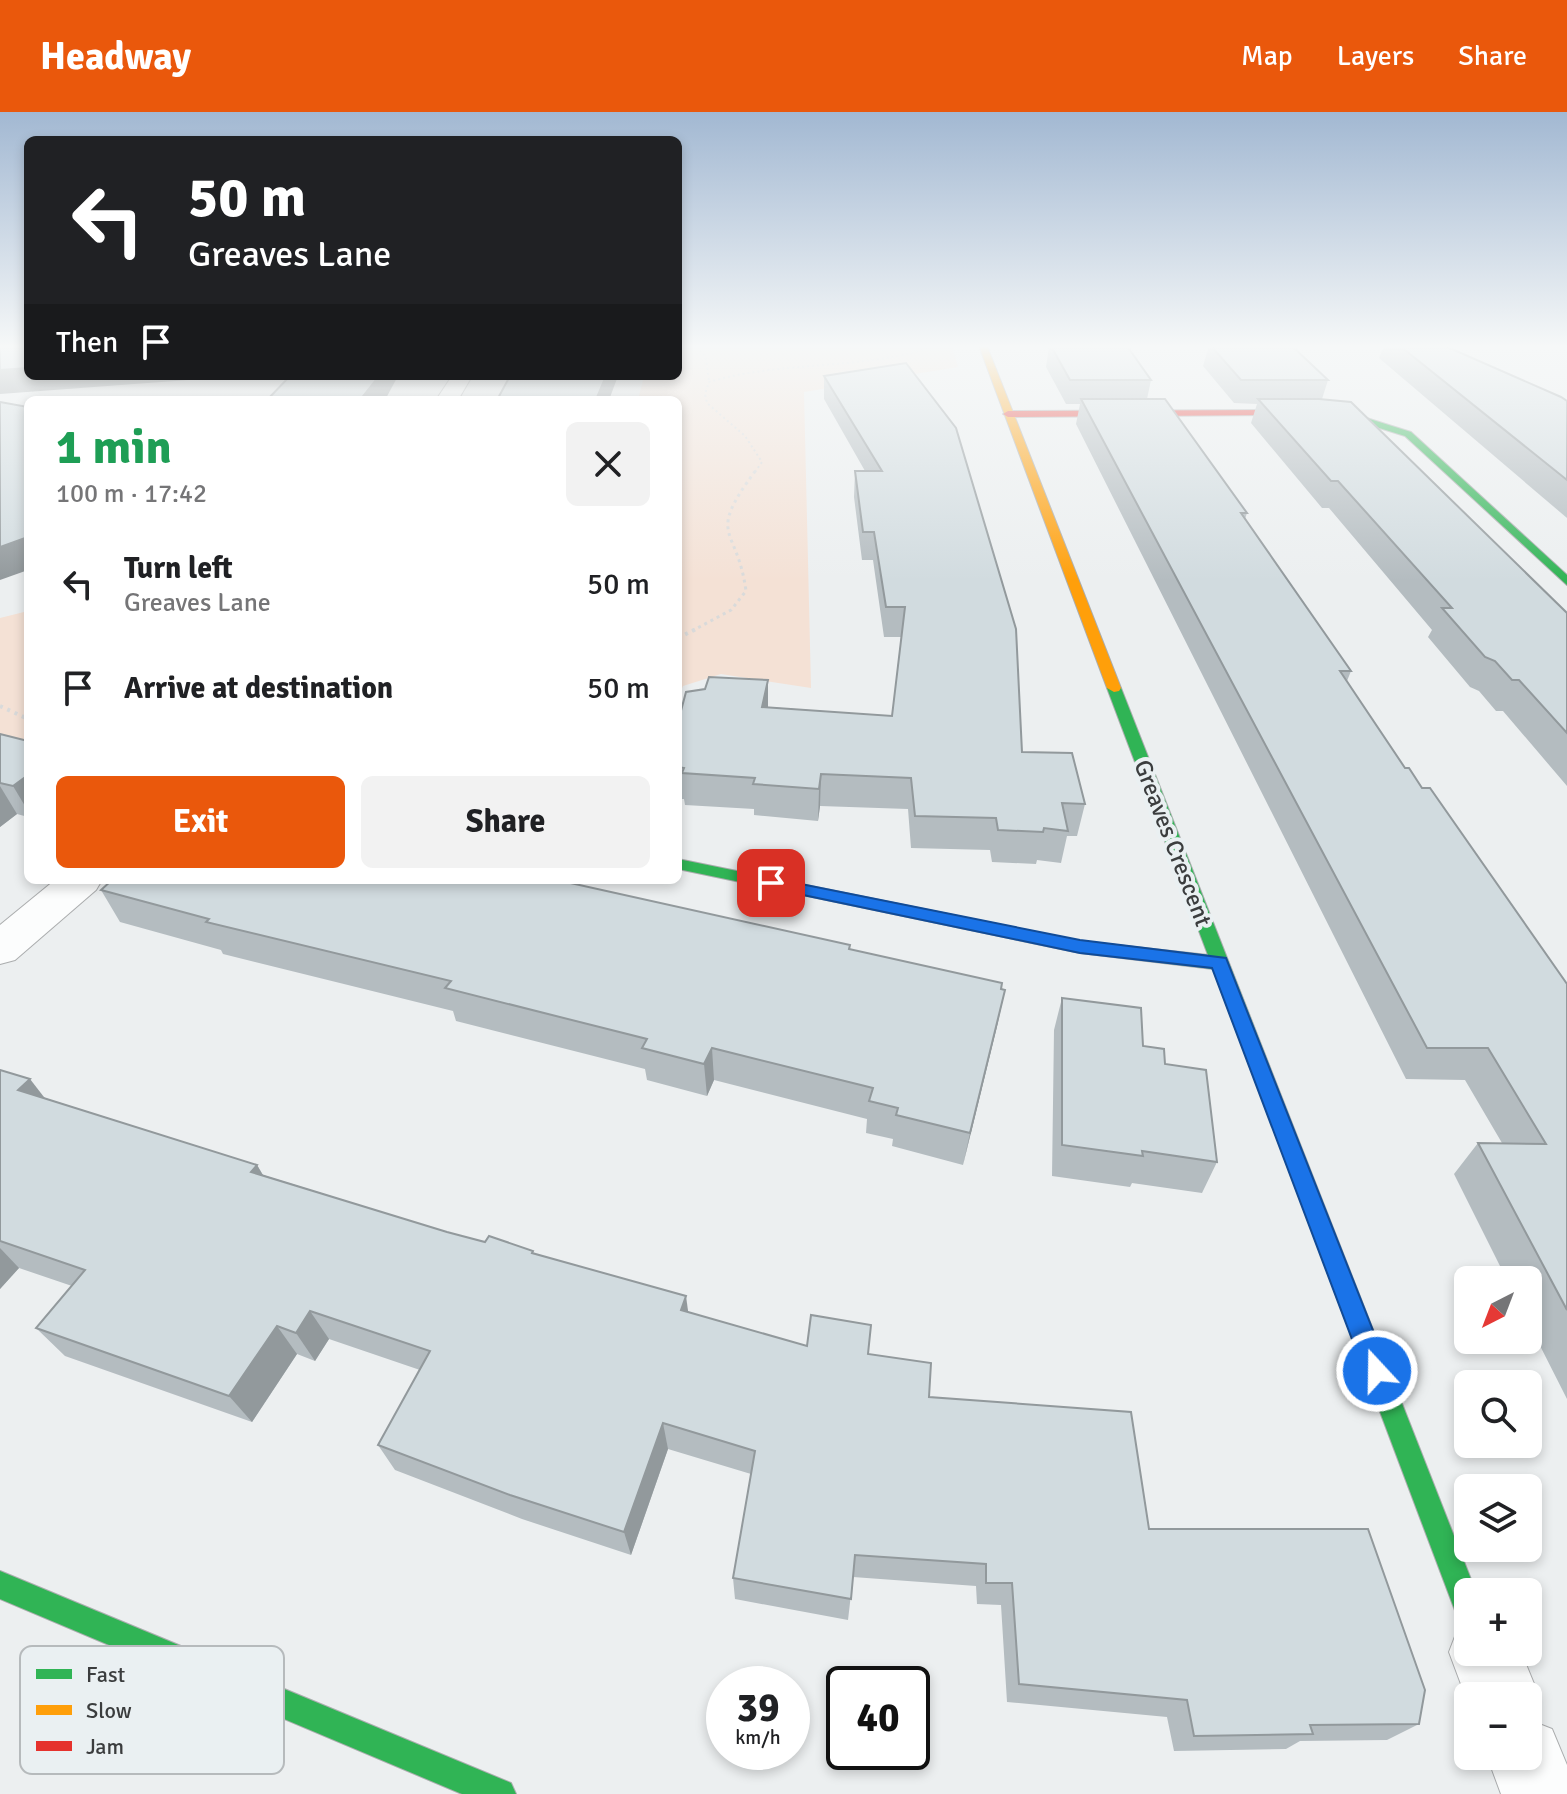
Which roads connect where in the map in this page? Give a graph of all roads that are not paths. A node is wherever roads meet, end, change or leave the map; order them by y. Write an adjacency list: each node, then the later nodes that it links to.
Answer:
1 (1012, 424): 7 (street, Greaves Crescent)
2 (1391, 424): 3 (street)
3 (1567, 581)
4 (682, 865): 7 (street)
5 (76, 884): 6 (street)
6 (0, 949)
7 (1219, 963): 8 (street, Greaves Crescent)
8 (1456, 1578)
9 (0, 1585): 10 (street)
10 (146, 1646)
11 (284, 1704): 13 (street)
12 (1531, 1770): 14 (street)
13 (500, 1794)
14 (1540, 1794)

